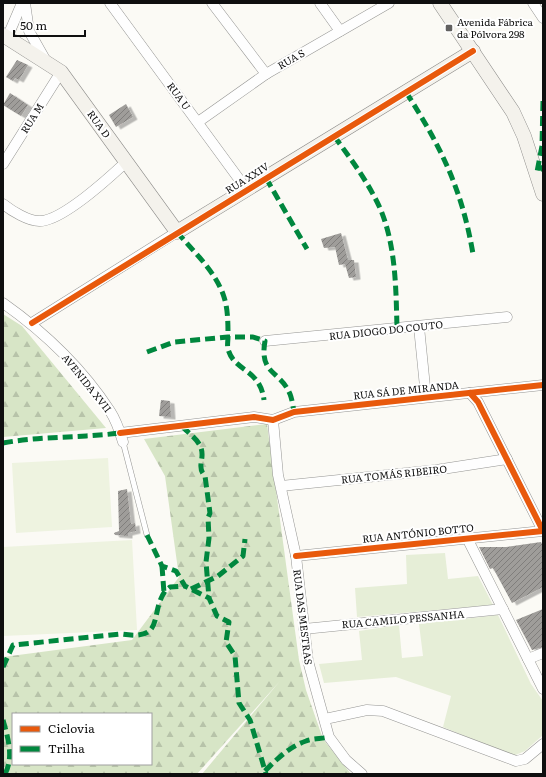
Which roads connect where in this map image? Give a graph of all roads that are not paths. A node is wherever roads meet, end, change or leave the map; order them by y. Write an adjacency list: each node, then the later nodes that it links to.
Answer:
1 (22, 3): 11 (street)
2 (26, 3): 13 (street)
3 (110, 3): 16 (street, RUA U)
4 (212, 3): 15 (street)
5 (320, 3): 10 (street)
6 (389, 3): 10 (street, RUA S)
7 (440, 3): 12 (street)
8 (533, 3): 9 (street)
9 (543, 18)
10 (340, 31): 15 (street, RUA S)
11 (5, 37): 13 (street, RUA D)
12 (473, 51): 19 (street, RUA XXIV); 20 (street)
13 (46, 61): 14 (street, RUA D)
14 (61, 72): 17 (street, RUA D); 18 (street, RUA M)
15 (266, 74): 16 (street, RUA S)
16 (198, 122): 19 (street, RUA U)
17 (126, 162): 21 (street); 22 (street, RUA D)
18 (3, 164)
19 (246, 190): 22 (street, RUA XXIV)
20 (543, 194)
21 (3, 204)
22 (177, 232): 25 (street, RUA XXIV)
23 (3, 303): 25 (street, AVENIDA XVII)
24 (507, 317): 26 (street, RUA DIOGO DO COUTO)
25 (32, 323): 32 (street, AVENIDA XVII)
26 (419, 327): 27 (street, RUA DIOGO DO COUTO); 30 (street)
27 (265, 341)
28 (543, 385): 29 (street, RUA SÁ DE MIRANDA)
29 (470, 393): 30 (street, RUA SÁ DE MIRANDA); 33 (street)
30 (426, 397): 31 (street, RUA SÁ DE MIRANDA)
31 (273, 420): 32 (street); 34 (street, RUA DAS MESTRAS)
32 (122, 438): 36 (lane, AVENIDA XVII)
33 (507, 459): 34 (street, RUA TOMÁS RIBEIRO); 35 (street)
34 (281, 486): 38 (street, RUA DAS MESTRAS)
35 (543, 531): 37 (street, RUA ANTÓNIO BOTTO)
36 (147, 535)
37 (467, 538): 38 (street, RUA ANTÓNIO BOTTO); 39 (street)
38 (296, 556): 40 (street, RUA DAS MESTRAS)
39 (503, 609): 40 (street, RUA CAMILO PESSANHA); 42 (street)
40 (304, 628): 44 (street, RUA DAS MESTRAS)
41 (543, 653): 42 (street)
42 (528, 659): 43 (street)
43 (543, 689)
44 (325, 719): 45 (street); 46 (street)
45 (543, 744)
46 (362, 774)

